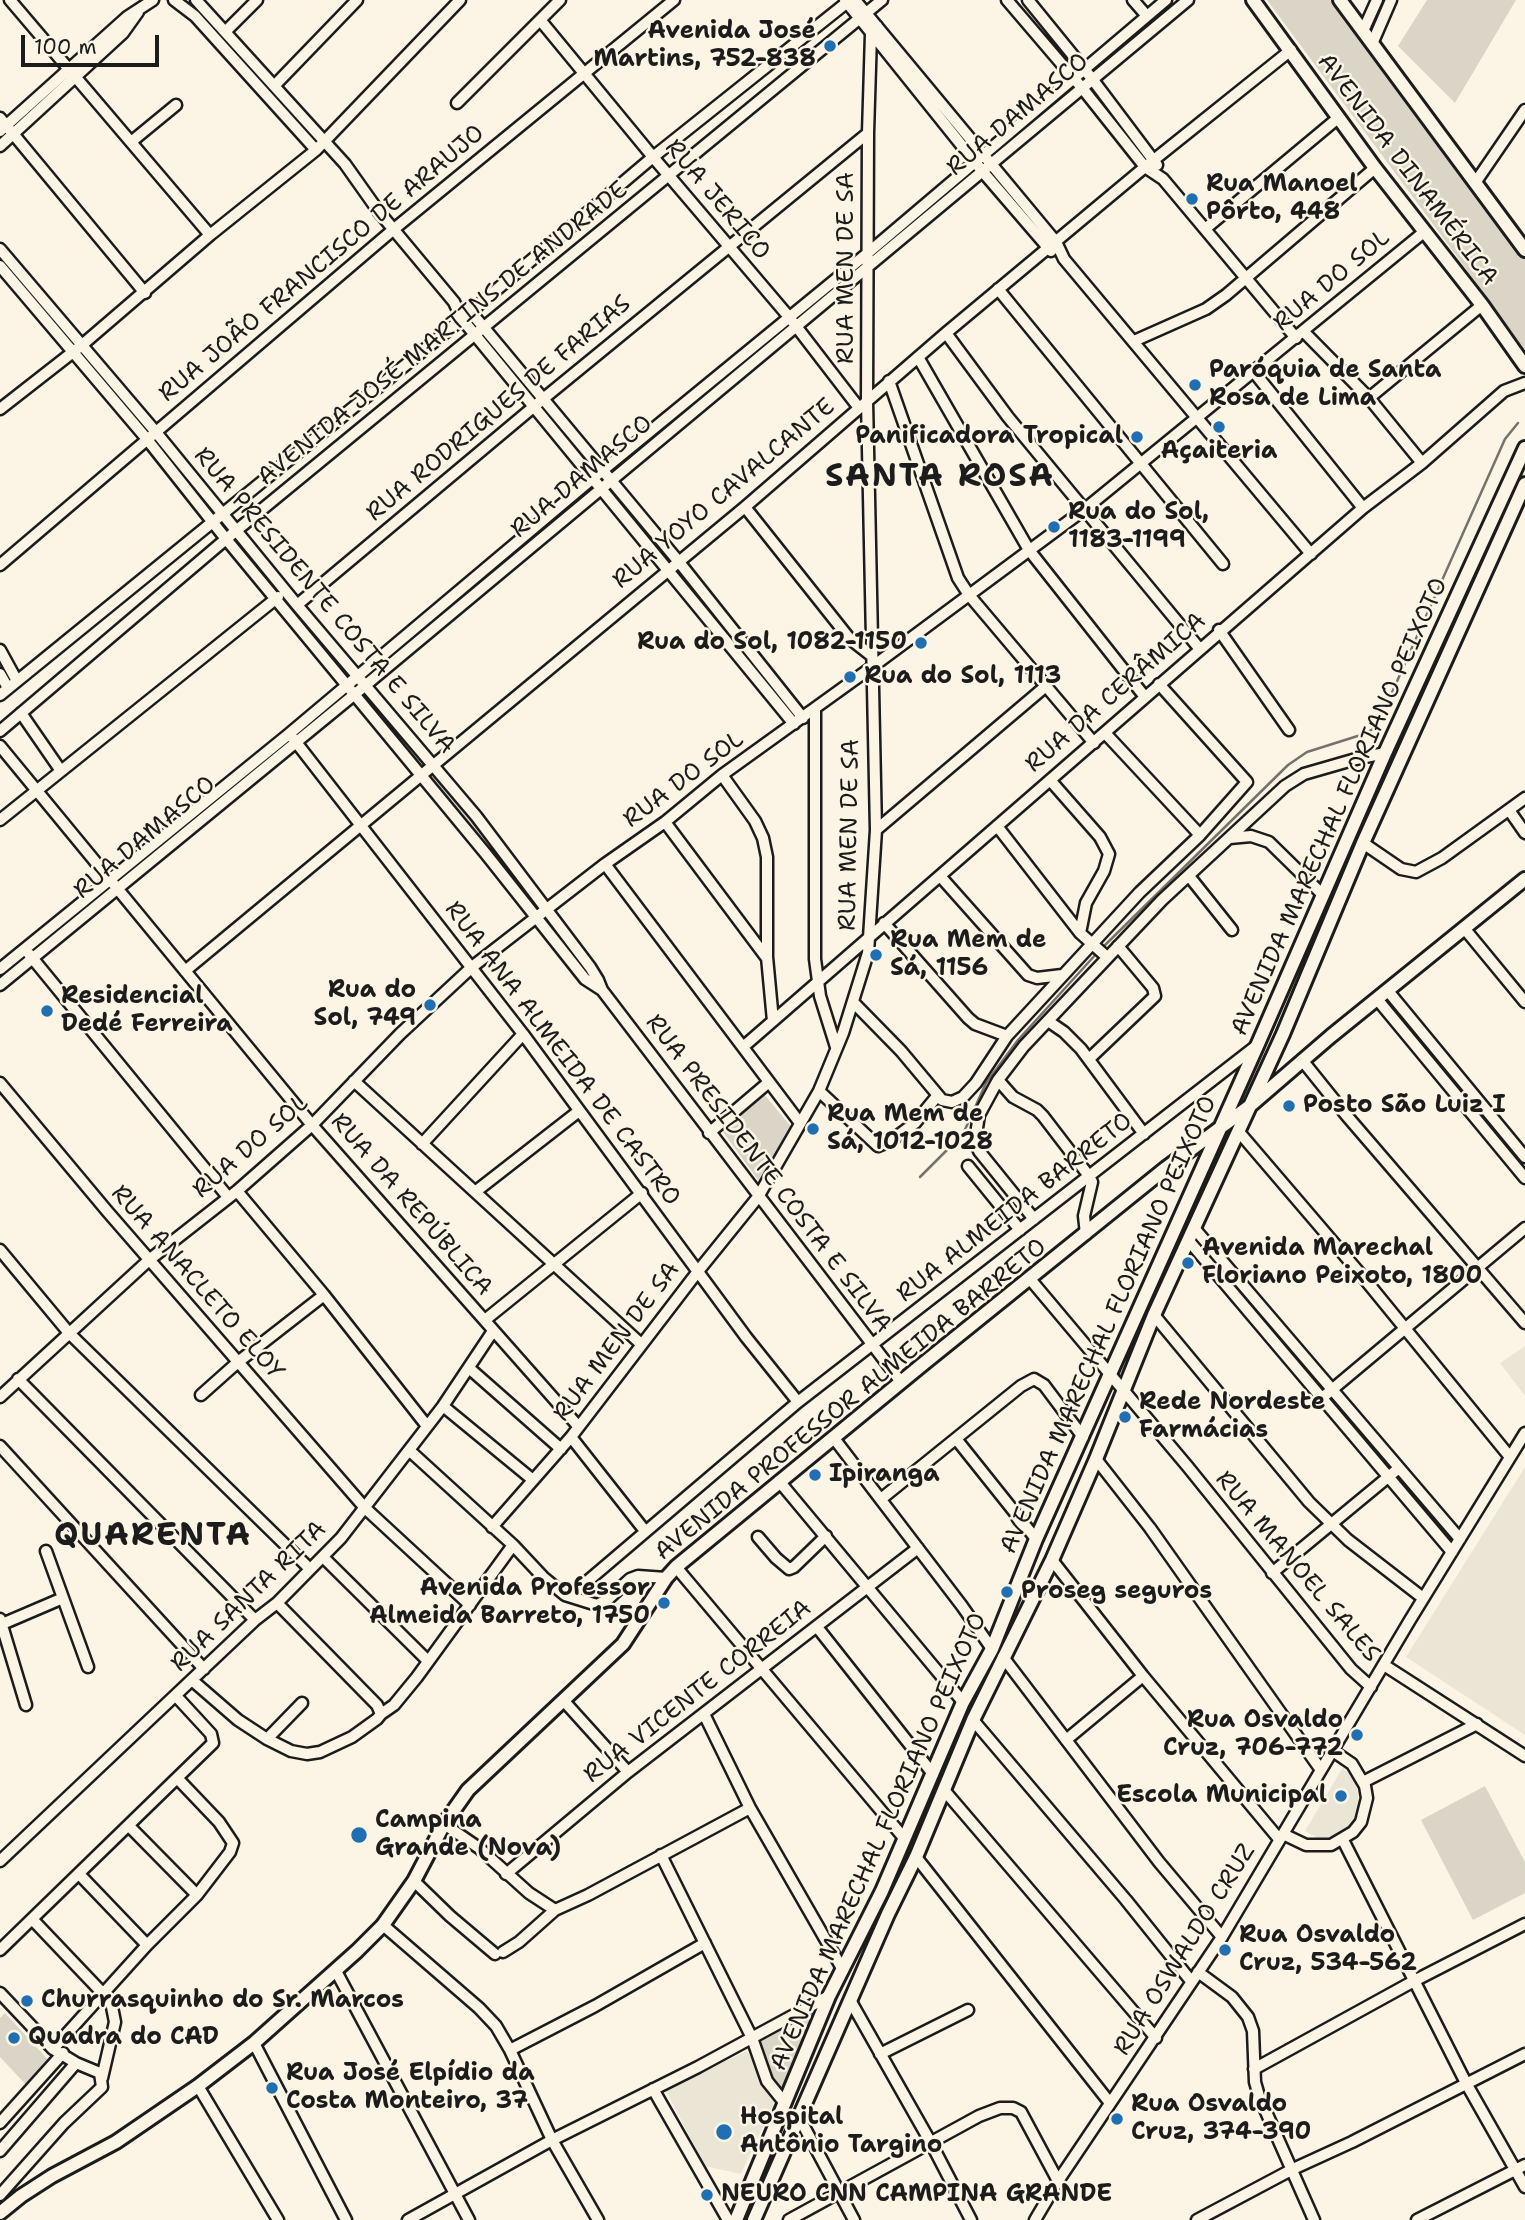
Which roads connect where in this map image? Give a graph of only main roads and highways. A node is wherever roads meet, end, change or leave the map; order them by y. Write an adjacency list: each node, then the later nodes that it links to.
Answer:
1 (1253, 0): 4 (main road, AVENIDA DINAMÉRICA)
2 (1340, 0): 3 (main road, AVENIDA DINAMÉRICA)
3 (1525, 250)
4 (1525, 366)
5 (1525, 448): 9 (main road, AVENIDA MARECHAL FLORIANO PEIXOTO)
6 (1525, 484): 8 (main road, AVENIDA MARECHAL FLORIANO PEIXOTO)
7 (1525, 879): 8 (main road, AVENIDA PROFESSOR ALMEIDA BARRETO)
8 (1251, 1105): 9 (main road, AVENIDA PROFESSOR ALMEIDA BARRETO); 12 (main road, AVENIDA MARECHAL FLORIANO PEIXOTO)
9 (1219, 1127): 10 (main road, AVENIDA PROFESSOR ALMEIDA BARRETO); 11 (main road, AVENIDA MARECHAL FLORIANO PEIXOTO)
10 (0, 2213)
11 (736, 2220)
12 (754, 2220)

